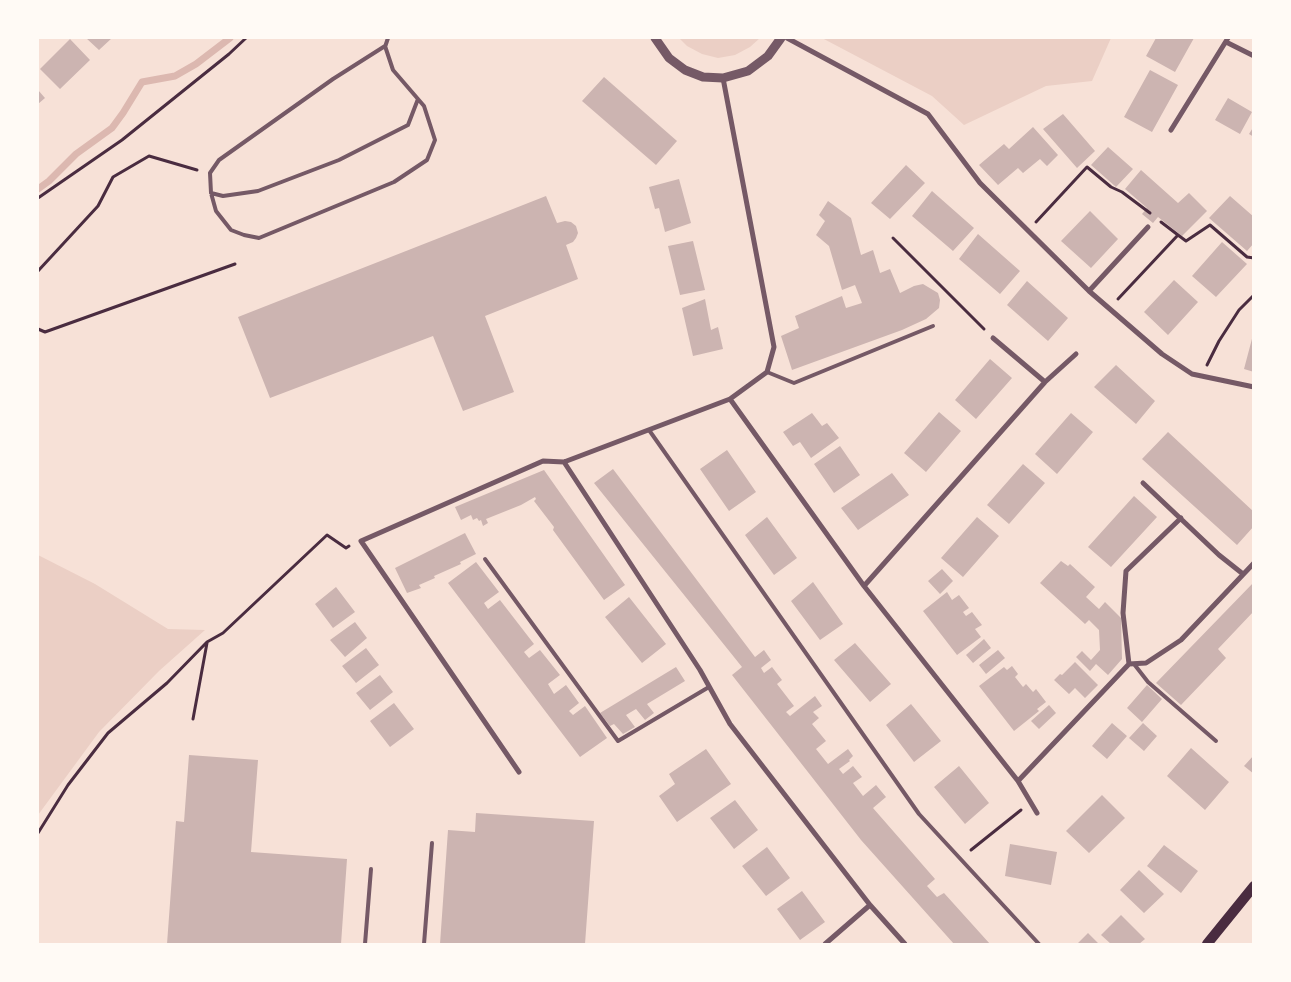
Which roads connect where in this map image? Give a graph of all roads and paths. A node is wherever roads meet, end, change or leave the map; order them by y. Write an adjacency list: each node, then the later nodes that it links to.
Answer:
1 (246, 38): 14 (path)
2 (388, 38): 7 (lane)
3 (655, 38): 9 (street)
4 (781, 38): 9 (street)
5 (787, 38): 18 (street)
6 (1227, 40): 8 (street); 11 (street)
7 (384, 48): 10 (lane); 12 (lane)
8 (1254, 56)
9 (723, 78): 31 (street)
10 (418, 99): 13 (lane); 13 (lane)
11 (1171, 130)
12 (210, 173): 13 (lane); 23 (path)
13 (211, 193)
14 (38, 198)
15 (1151, 214): 18 (path)
16 (1158, 219): 19 (path)
17 (1148, 227): 24 (street)
18 (1028, 230): 24 (street)
19 (1178, 235): 21 (path); 26 (path)
20 (893, 238): 29 (path)
21 (1254, 258)
22 (235, 264): 28 (path)
23 (38, 271)
24 (1089, 291): 26 (street)
25 (1254, 295): 32 (path)
26 (1108, 309): 32 (street)
27 (933, 326): 31 (lane)
28 (38, 329)
29 (993, 338): 33 (street)
30 (1076, 354): 33 (street)
31 (767, 372): 35 (street)
32 (1201, 376): 34 (street)
33 (1045, 382): 44 (street)
34 (1254, 387)
35 (730, 399): 36 (street); 44 (street)
36 (649, 430): 37 (street); 56 (lane)
37 (564, 462): 40 (street); 47 (street)
38 (1143, 483): 39 (street)
39 (1181, 518): 43 (street); 46 (street)
40 (361, 541): 45 (path); 50 (street)
41 (484, 559): 47 (lane)
42 (1254, 563): 43 (street)
43 (1243, 574): 46 (street)
44 (864, 586): 51 (street)
45 (207, 642): 48 (path); 54 (path)
46 (1131, 664): 49 (lane); 51 (street)
47 (709, 687): 59 (street)
48 (193, 719)
49 (1216, 741)
50 (519, 772)
51 (1018, 781): 52 (street)
52 (1031, 802): 53 (street); 56 (path)
53 (1037, 813)
54 (38, 833)
55 (432, 843): 61 (lane)
56 (960, 858): 64 (lane)
57 (371, 869): 60 (lane)
58 (1254, 886): 65 (main road)
59 (870, 905): 62 (street); 63 (street)
60 (365, 944)
61 (424, 944)
62 (825, 944)
63 (905, 944)
64 (1039, 944)
65 (1207, 944)

